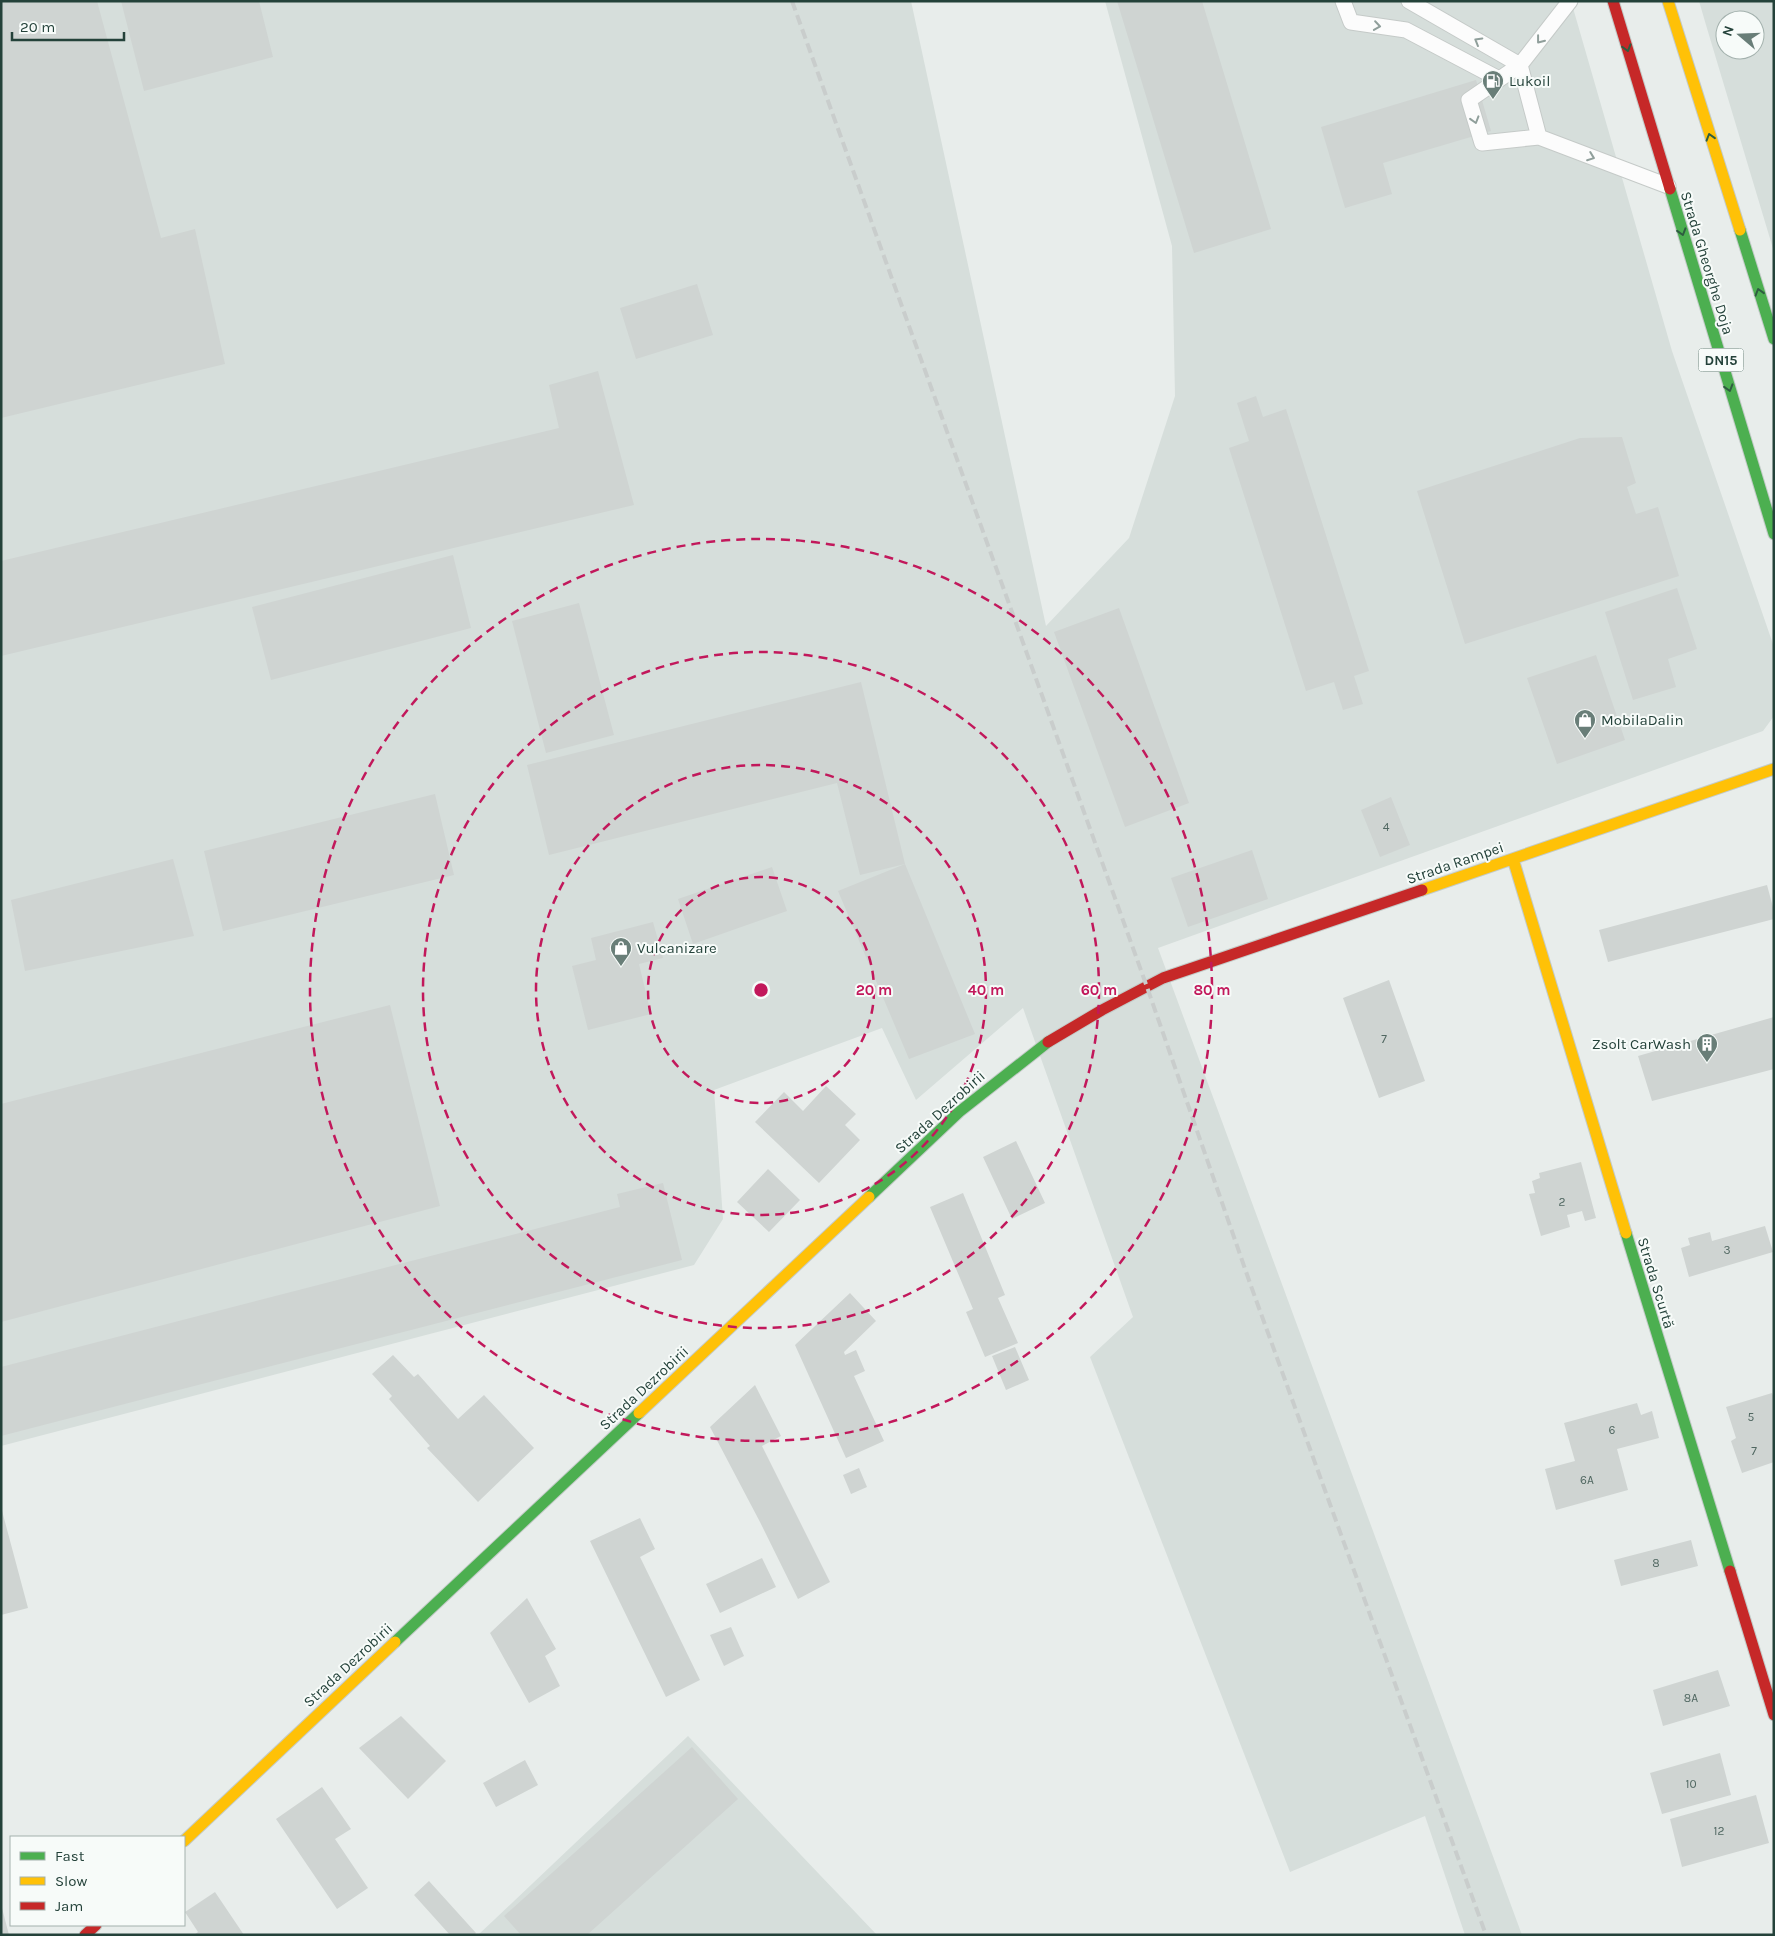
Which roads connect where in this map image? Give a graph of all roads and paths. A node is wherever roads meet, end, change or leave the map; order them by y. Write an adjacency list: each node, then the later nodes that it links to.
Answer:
1 (1343, 1): 7 (lane, one-way to 7)
2 (1409, 1): 6 (lane, one-way to 2)
3 (1570, 1): 6 (lane, one-way to 6)
4 (1613, 1): 9 (main road, Strada Gheorghe Doja / DN15, one-way to 9)
5 (1668, 1): 10 (main road, one-way to 5)
6 (1520, 65): 7 (lane); 8 (lane)
7 (1499, 79): 8 (lane, one-way to 8)
8 (1539, 137): 9 (lane, one-way to 9)
9 (1668, 186): 11 (main road, Strada Gheorghe Doja / DN15, one-way to 11)
10 (1774, 339)
11 (1774, 534)
12 (1774, 769): 13 (main road, Strada Rampei)
13 (1513, 859): 14 (main road, Strada Rampei); 15 (main road, Strada Scurtă)
14 (1147, 987): 16 (main road, Strada Dezrobirii)
15 (1774, 1714)
16 (185, 1841)
17 (95, 1926): 18 (main road)
18 (85, 1935)

